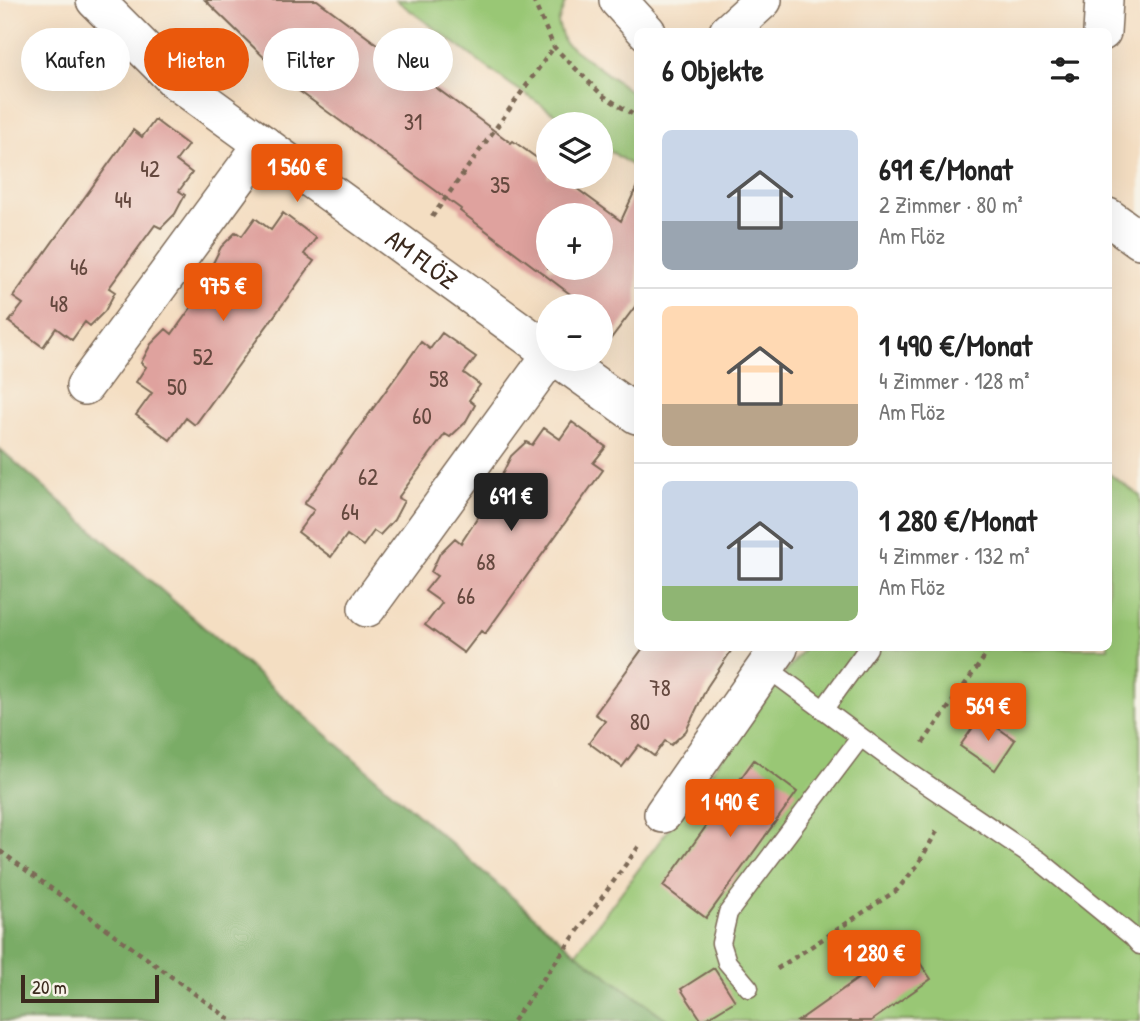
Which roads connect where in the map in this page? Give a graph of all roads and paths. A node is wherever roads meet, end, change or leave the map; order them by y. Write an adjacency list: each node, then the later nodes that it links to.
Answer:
1 (94, 0): 11 (street, AM FLÖZ)
2 (533, 0): 9 (path)
3 (618, 0): 6 (street)
4 (763, 0): 7 (street)
5 (1104, 0): 8 (street)
6 (643, 28)
7 (732, 28)
8 (1102, 28)
9 (554, 47): 10 (path); 14 (path)
10 (634, 115)
11 (263, 144): 14 (street, AM FLÖZ); 18 (street)
12 (1112, 220): 13 (street)
13 (1140, 240)
14 (409, 249): 15 (street, AM FLÖZ)
15 (536, 342)
16 (539, 371): 20 (street)
17 (576, 371): 19 (street)
18 (85, 386)
19 (634, 413)
20 (367, 608)
21 (866, 651): 24 (lane)
22 (989, 651): 26 (path)
23 (773, 657): 24 (lane); 28 (street)
24 (823, 710): 25 (lane)
25 (860, 738): 26 (lane); 31 (lane)
26 (904, 769): 27 (lane)
27 (953, 803): 30 (lane); 31 (path)
28 (663, 814): 33 (path)
29 (0, 851): 32 (path)
30 (1140, 945)
31 (749, 988)
32 (232, 1021)
33 (513, 1021)

